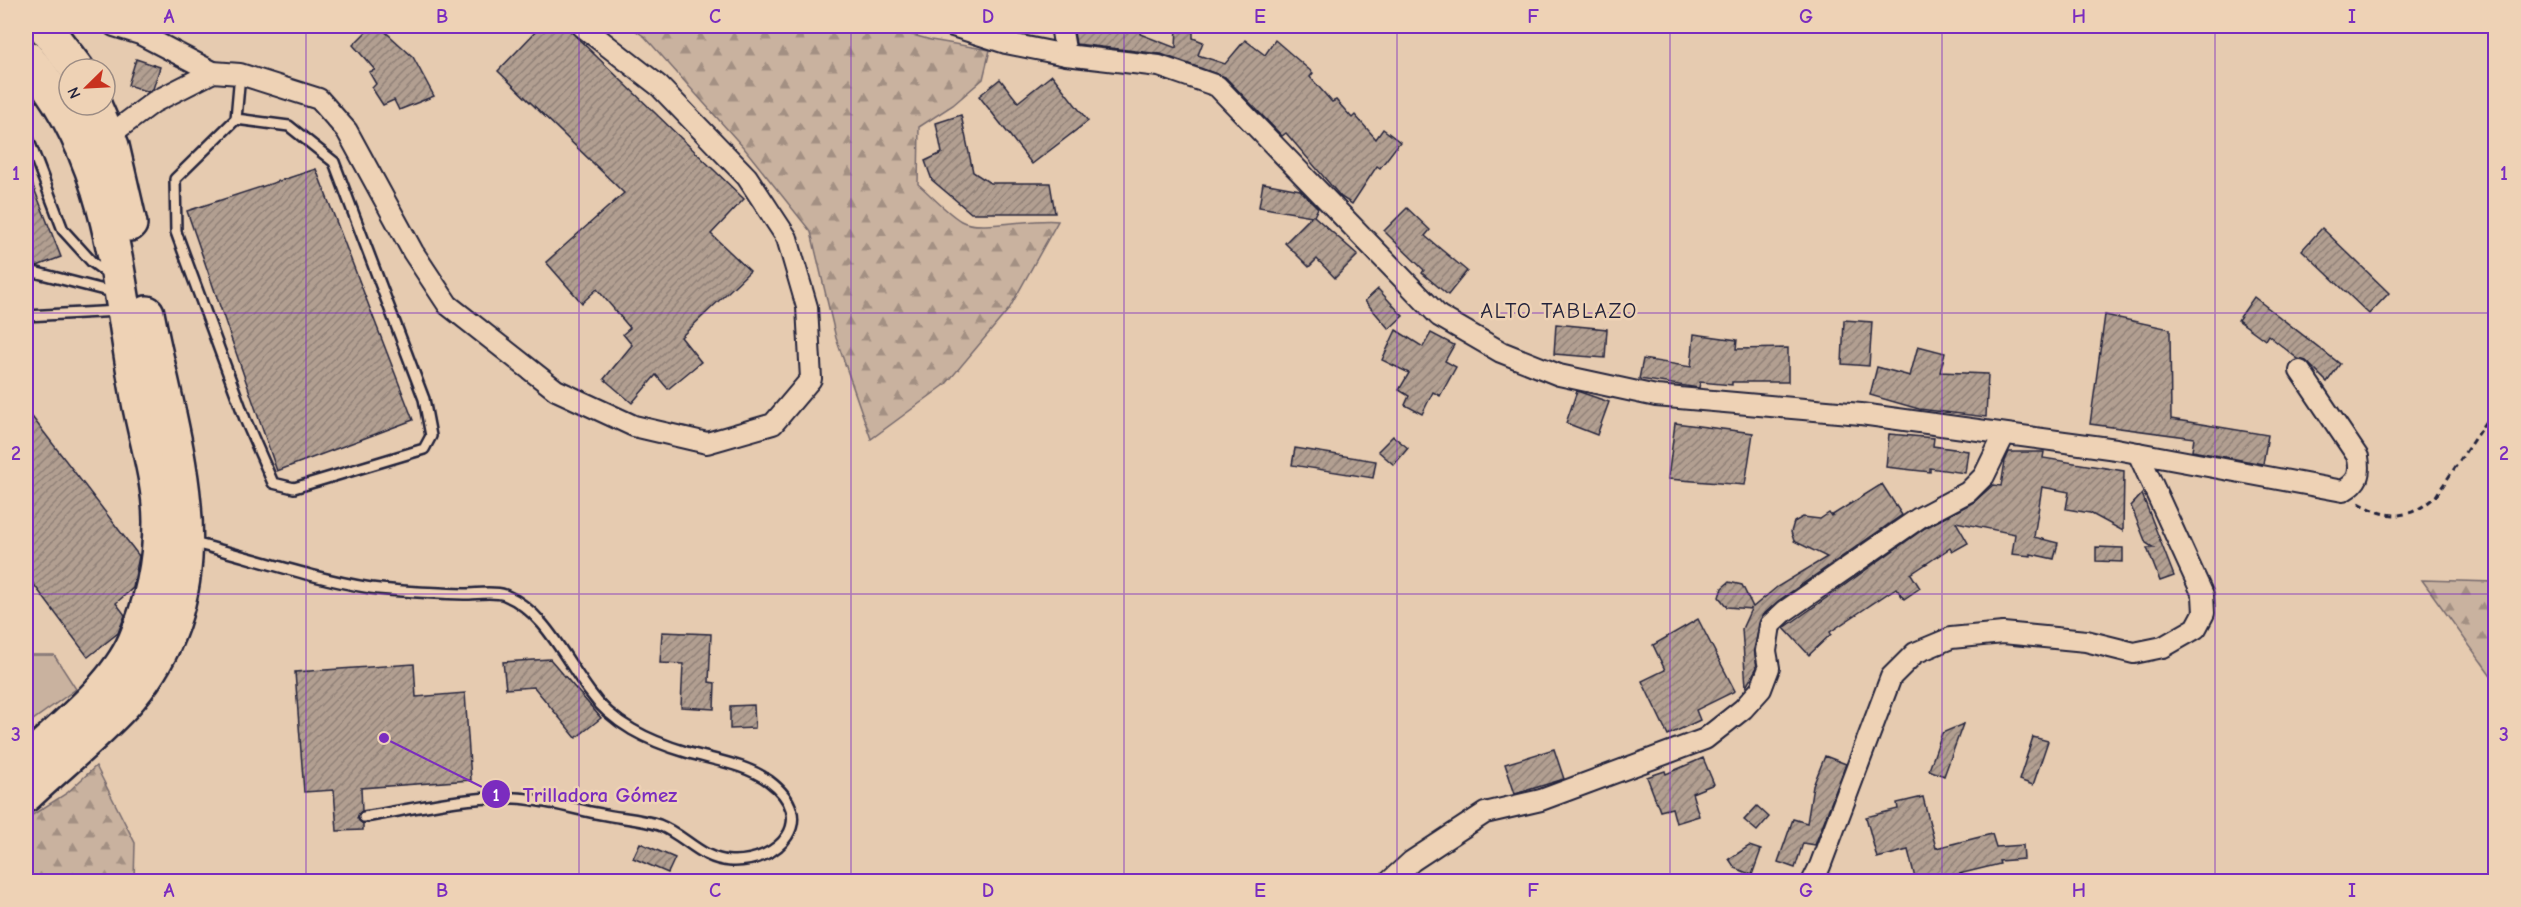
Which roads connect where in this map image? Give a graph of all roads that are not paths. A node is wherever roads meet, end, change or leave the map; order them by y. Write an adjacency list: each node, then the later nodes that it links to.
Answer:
1 (44, 26): 8 (highway)
2 (114, 26): 9 (street)
3 (582, 26): 10 (street)
4 (953, 26): 6 (street)
5 (1061, 26): 6 (street)
6 (1066, 55): 19 (street)
7 (26, 57): 16 (highway)
8 (68, 57)
9 (213, 72): 10 (street); 14 (street)
10 (240, 74): 12 (lane)
11 (99, 117): 14 (highway)
12 (236, 119): 12 (lane)
13 (26, 134): 16 (lane)
14 (107, 137): 21 (highway)
15 (26, 270): 16 (lane)
16 (122, 296): 17 (lane); 22 (highway)
17 (26, 316)
18 (2300, 371): 20 (street)
19 (2004, 435): 20 (street); 25 (street)
20 (2138, 453): 26 (street)
21 (187, 541): 23 (highway); 24 (lane)
22 (26, 762)
23 (26, 795)
24 (364, 817)
25 (1389, 882)
26 (1812, 882)

